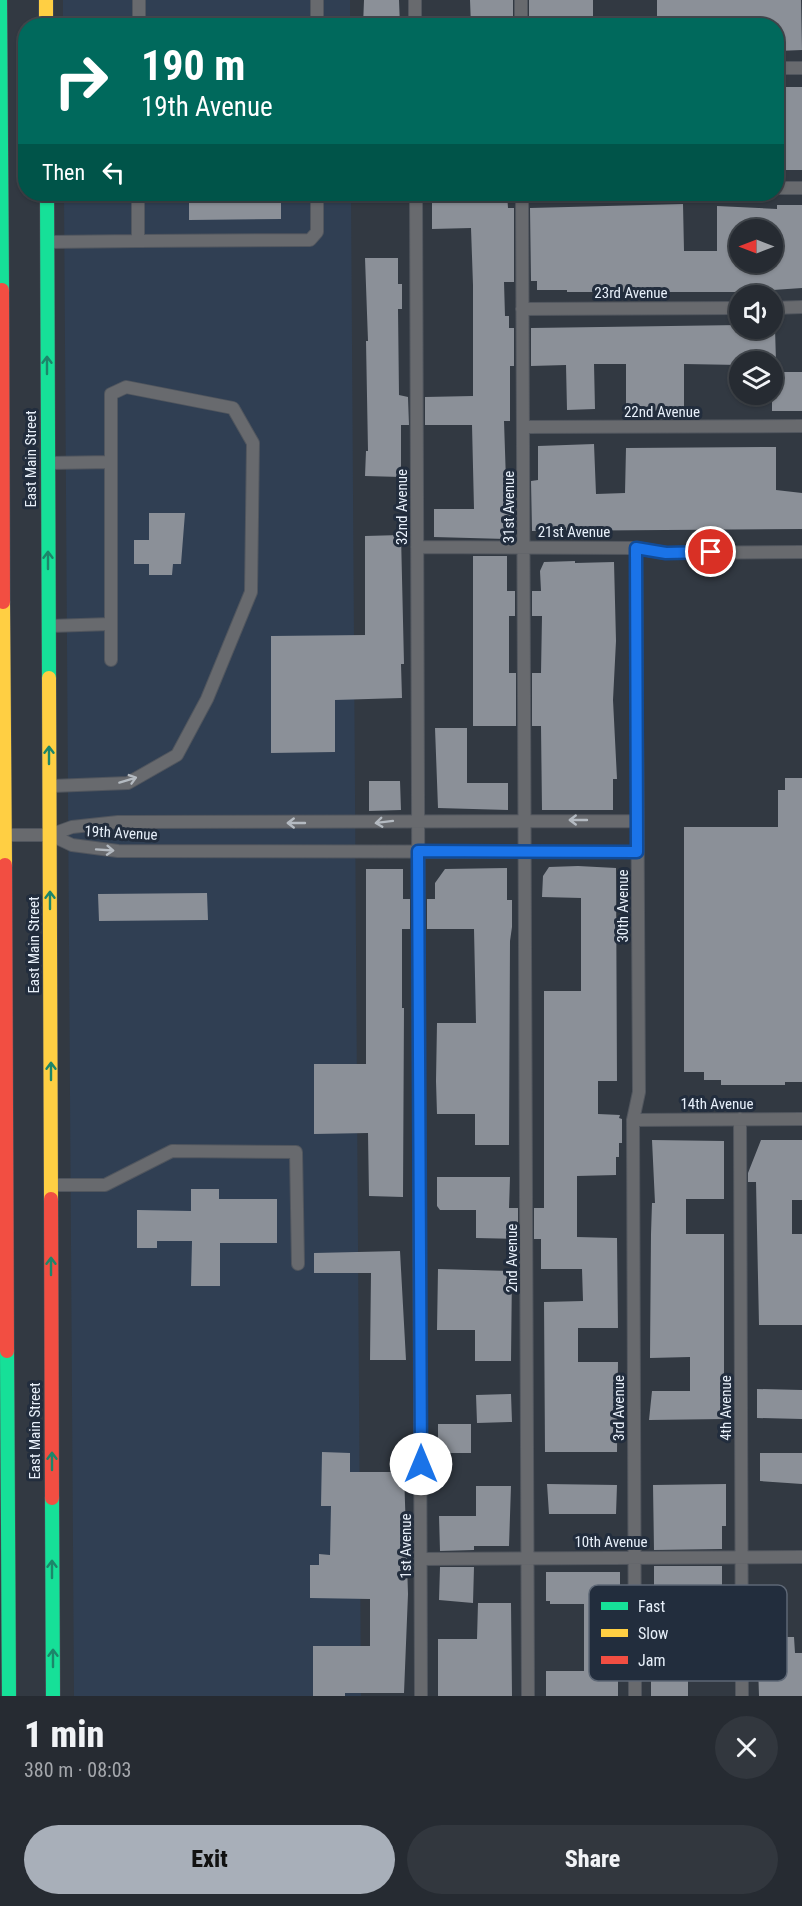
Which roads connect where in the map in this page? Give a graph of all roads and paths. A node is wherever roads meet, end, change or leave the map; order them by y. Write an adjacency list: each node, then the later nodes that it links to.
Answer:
1 (0, 0): 12 (main road, East Main Street)
2 (46, 0): 7 (main road)
3 (139, 0): 8 (lane)
4 (317, 0): 9 (lane)
5 (415, 0): 10 (lane)
6 (521, 0): 11 (lane)
7 (46, 18)
8 (139, 18)
9 (317, 18)
10 (415, 18)
11 (521, 18)
12 (0, 47): 15 (main road, East Main Street)
13 (784, 68): 14 (lane)
14 (802, 68)
15 (0, 188): 39 (main road, East Main Street)
16 (784, 188): 17 (lane)
17 (802, 188)
18 (46, 201): 24 (main road, East Main Street)
19 (138, 201): 23 (lane)
20 (317, 201): 23 (lane)
21 (416, 201): 33 (lane, 32nd Avenue)
22 (522, 201): 28 (lane, 31st Avenue)
23 (138, 241): 24 (lane)
24 (47, 242): 32 (main road, East Main Street, one-way to 24)
25 (729, 308): 28 (lane, 23rd Avenue)
26 (783, 308): 27 (lane)
27 (802, 308)
28 (522, 309): 30 (lane, 31st Avenue)
29 (802, 426): 30 (lane, 22nd Avenue)
30 (523, 427): 34 (lane, 31st Avenue)
31 (111, 462): 32 (lane); 37 (lane); 41 (lane, one-way to 31)
32 (48, 463): 38 (main road, East Main Street, one-way to 32)
33 (417, 547): 34 (lane, 21st Avenue); 44 (lane, 32nd Avenue)
34 (524, 547): 35 (lane, 21st Avenue); 42 (lane, 31st Avenue)
35 (636, 548): 36 (lane, 21st Avenue); 43 (lane, 30th Avenue)
36 (802, 552)
37 (111, 624): 38 (lane); 40 (lane)
38 (49, 626): 41 (main road, East Main Street, one-way to 38)
39 (1, 644): 46 (main road, East Main Street)
40 (111, 660)
41 (50, 786): 45 (main road, East Main Street)
42 (525, 820): 43 (lane, 19th Avenue, one-way to 42); 44 (lane, 19th Avenue); 48 (lane, 2nd Avenue)
43 (637, 820): 49 (lane, 30th Avenue)
44 (418, 821): 45 (lane, 19th Avenue, one-way to 45); 47 (lane, 1st Avenue)
45 (50, 834): 46 (lane); 47 (lane, 19th Avenue, one-way to 47); 55 (main road, East Main Street, one-way to 45)
46 (3, 835): 50 (main road, East Main Street)
47 (418, 851): 48 (lane, 19th Avenue); 64 (lane, 1st Avenue)
48 (525, 852): 49 (lane, 19th Avenue); 63 (lane, 2nd Avenue)
49 (637, 852): 54 (lane, 30th Avenue)
50 (2, 926): 51 (main road, East Main Street)
51 (2, 1080): 56 (main road, East Main Street)
52 (740, 1119): 53 (lane, 14th Avenue); 54 (lane, 14th Avenue); 61 (lane, 4th Avenue)
53 (802, 1119)
54 (633, 1120): 60 (lane, 3rd Avenue)
55 (51, 1185): 57 (lane); 58 (main road, East Main Street, one-way to 55)
56 (3, 1213): 59 (main road, East Main Street)
57 (298, 1264)
58 (52, 1519): 59 (main road); 68 (main road, East Main Street, one-way to 58)
59 (8, 1520): 67 (main road, East Main Street)
60 (635, 1557): 61 (lane, 10th Avenue); 63 (lane, 10th Avenue); 65 (lane, 3rd Avenue)
61 (742, 1557): 62 (lane, 10th Avenue); 66 (lane, 4th Avenue)
62 (802, 1557)
63 (527, 1558): 64 (lane, 10th Avenue); 70 (lane, 2nd Avenue)
64 (421, 1559): 69 (lane, 1st Avenue)
65 (635, 1585)
66 (742, 1585)
67 (9, 1696)
68 (53, 1696)
69 (422, 1696)
70 (528, 1696)

